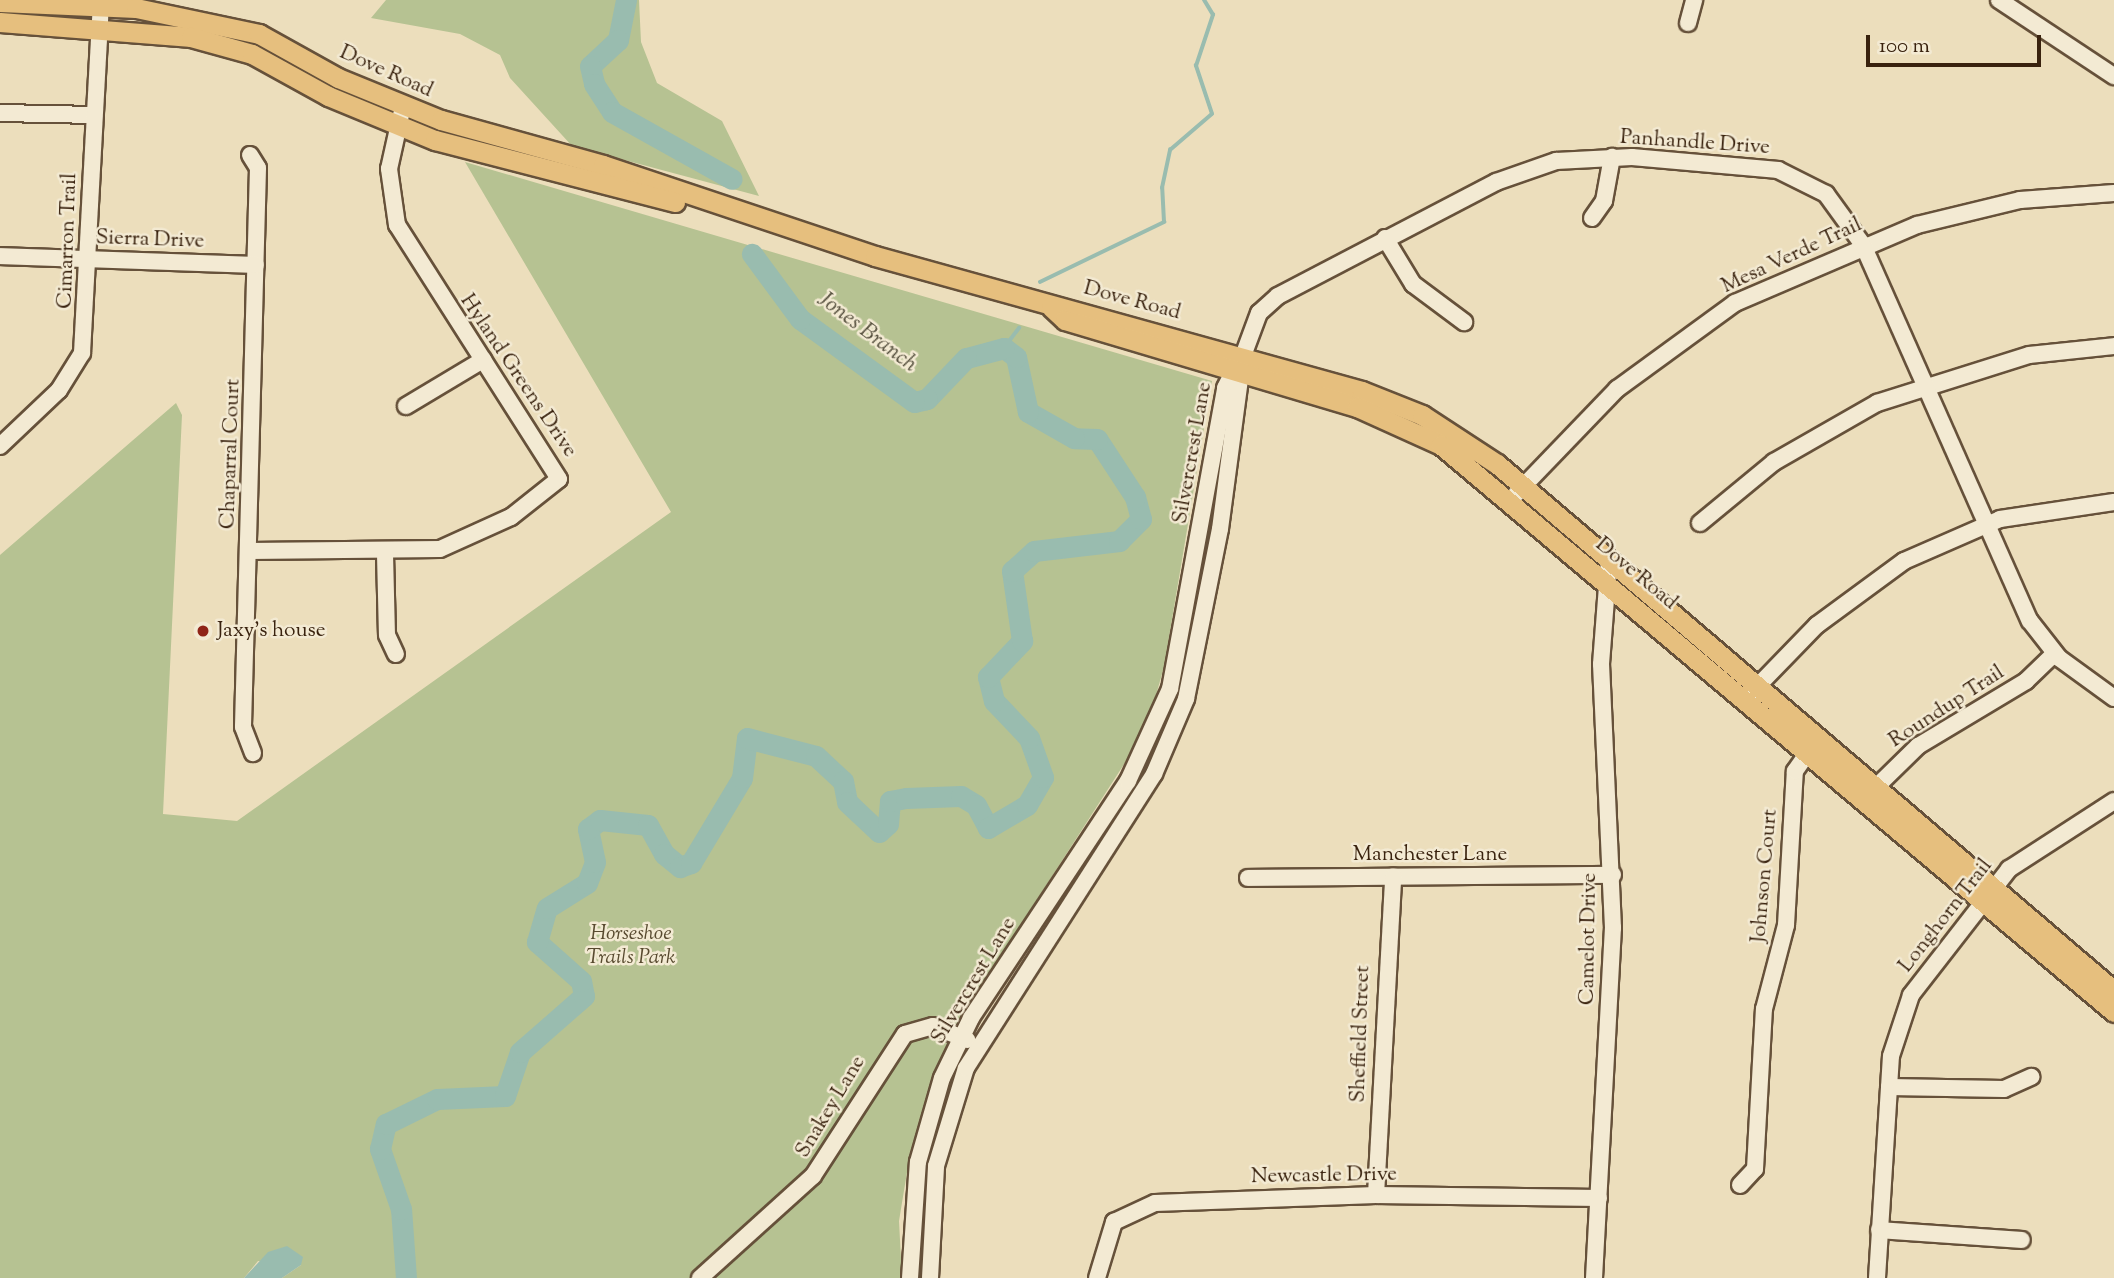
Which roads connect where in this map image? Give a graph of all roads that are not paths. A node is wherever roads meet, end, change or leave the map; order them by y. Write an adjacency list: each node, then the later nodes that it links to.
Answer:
1 (1694, 0): 6 (street)
2 (1999, 0): 8 (street)
3 (0, 2): 4 (main road, Dove Road)
4 (101, 3): 7 (street, Cimarron Trail); 9 (main road, Dove Road)
5 (0, 22): 7 (main road, Dove Road)
6 (1688, 23)
7 (100, 26): 10 (main road, Dove Road); 13 (street, Cimarron Trail)
8 (2114, 76)
9 (338, 78): 10 (main road); 11 (main road, Dove Road)
10 (328, 96): 14 (main road, Dove Road)
11 (403, 107): 14 (street, Hyland Greens Drive); 18 (main road, Dove Road)
12 (0, 113): 13 (street)
13 (92, 115): 23 (street, Cimarron Trail)
14 (398, 127): 18 (main road, Dove Road); 27 (street, Hyland Greens Drive)
15 (250, 155): 24 (street, Chaparral Court)
16 (1612, 158): 19 (street); 20 (street, Panhandle Drive); 21 (street, Panhandle Drive)
17 (2114, 193): 21 (street, Mesa Verde Trail)
18 (748, 218): 28 (main road, Dove Road)
19 (1592, 218)
20 (1385, 238): 25 (street); 28 (street, Panhandle Drive)
21 (1863, 246): 29 (street, Panhandle Drive); 32 (street, Mesa Verde Trail)
22 (0, 256): 23 (street, Sierra Drive)
23 (90, 259): 24 (street, Sierra Drive); 31 (street, Cimarron Trail)
24 (256, 265): 36 (street, Chaparral Court)
25 (1464, 322)
26 (2114, 346): 29 (street)
27 (483, 360): 30 (street); 37 (street, Hyland Greens Drive)
28 (1239, 367): 32 (main road, Dove Road); 53 (street, Silvercrest Lane); 54 (street, Silvercrest Lane)
29 (1924, 386): 34 (street); 35 (street, Panhandle Drive)
30 (407, 406)
31 (0, 446)
32 (1518, 492): 38 (main road, Dove Road); 39 (main road, Dove Road)
33 (2114, 502): 35 (street)
34 (1700, 523)
35 (1986, 524): 40 (street, Panhandle Drive); 42 (street)
36 (249, 551): 37 (street, Hyland Greens Drive); 45 (street, Chaparral Court)
37 (385, 555): 41 (street)
38 (1609, 559): 39 (street, Camelot Drive); 42 (main road, Dove Road)
39 (1608, 579): 42 (main road, Dove Road); 48 (street, Camelot Drive)
40 (2055, 653): 43 (street, Panhandle Drive); 46 (street, Roundup Trail)
41 (396, 654)
42 (1753, 692): 44 (main road, Dove Road)
43 (2114, 698)
44 (1814, 744): 46 (main road, Dove Road); 57 (street, Johnson Court)
45 (253, 754)
46 (1870, 792): 51 (main road, Dove Road)
47 (2114, 801): 51 (street, Longhorn Trail)
48 (1613, 875): 49 (street, Manchester Lane); 59 (street, Camelot Drive)
49 (1393, 876): 50 (street, Manchester Lane); 58 (street, Sheffield Street)
50 (1248, 878)
51 (1991, 895): 52 (main road, Dove Road); 56 (street, Longhorn Trail)
52 (2112, 1002)
53 (960, 1036): 54 (street, Snakey Lane); 62 (street, Snakey Lane); 63 (street, Silvercrest Lane)
54 (977, 1046): 64 (street, Silvercrest Lane)
55 (2031, 1077): 56 (street)
56 (1889, 1087): 60 (street, Longhorn Trail)
57 (1740, 1185)
58 (1376, 1195): 59 (street, Newcastle Drive); 65 (street, Newcastle Drive)
59 (1599, 1198): 66 (street, Camelot Drive)
60 (1879, 1230): 61 (street); 67 (street, Longhorn Trail)
61 (2022, 1240)
62 (699, 1278)
63 (910, 1278)
64 (930, 1278)
65 (1097, 1278)
66 (1594, 1278)
67 (1877, 1278)

